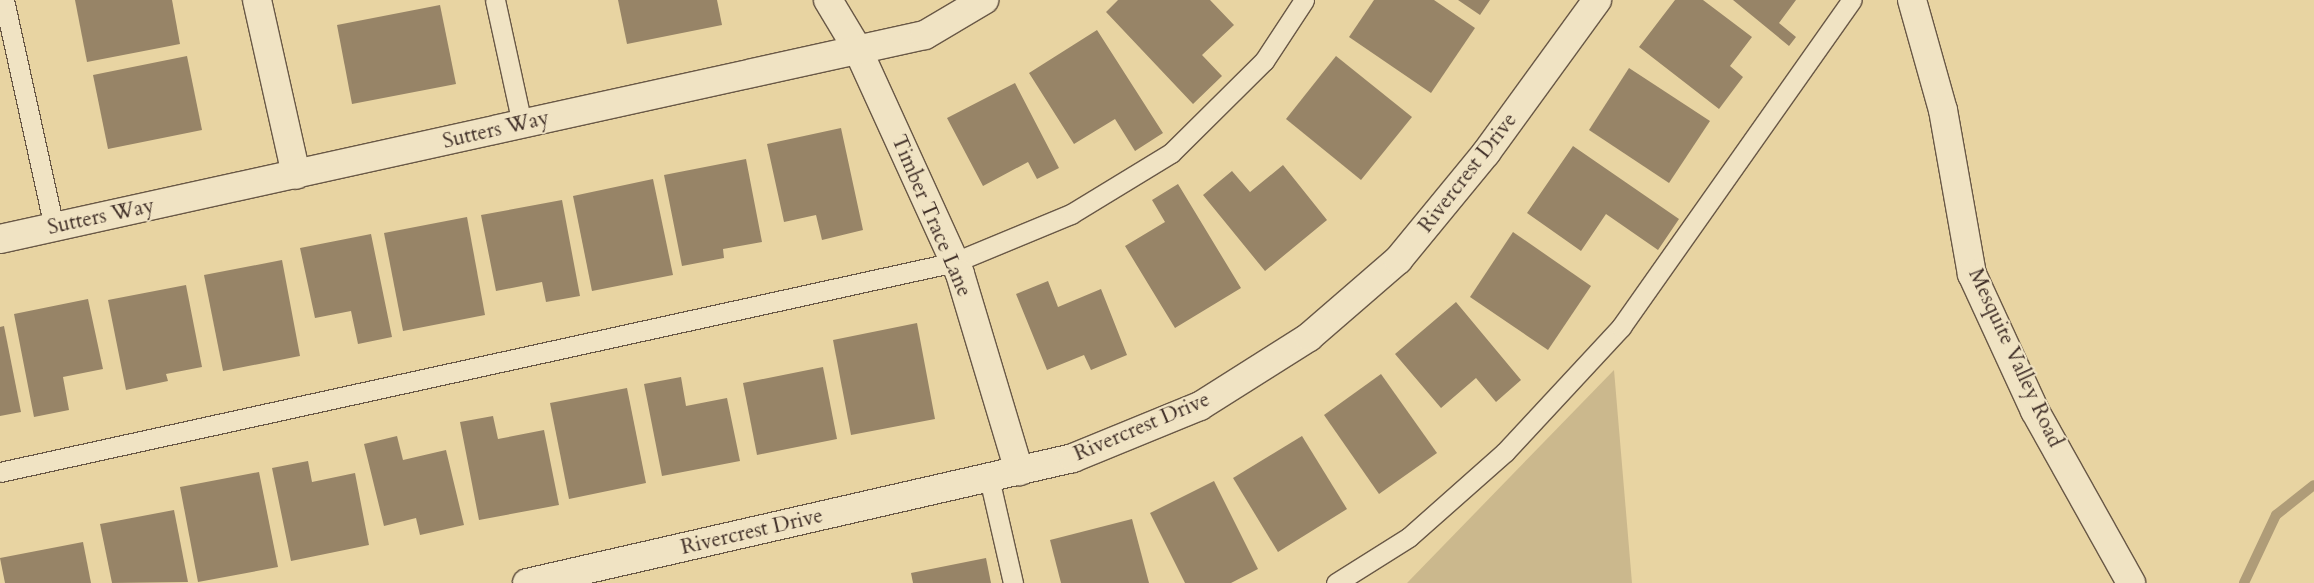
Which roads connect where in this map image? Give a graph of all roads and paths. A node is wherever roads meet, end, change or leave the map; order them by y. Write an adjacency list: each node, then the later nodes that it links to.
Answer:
1 (4, 0): 13 (lane)
2 (257, 0): 12 (street)
3 (495, 0): 11 (lane)
4 (828, 0): 10 (street, Timber Trace Lane)
5 (984, 0): 10 (street, Sutters Way)
6 (1304, 0): 15 (lane)
7 (1597, 0): 16 (street, Rivercrest Drive)
8 (1852, 0): 21 (lane)
9 (1912, 0): 22 (street, Mesquite Valley Road)
10 (858, 50): 11 (street, Sutters Way); 15 (street, Timber Trace Lane)
11 (522, 124): 12 (street, Sutters Way)
12 (296, 175): 13 (street, Sutters Way)
13 (54, 227): 14 (street, Sutters Way)
14 (0, 238)
15 (955, 262): 16 (street, Timber Trace Lane); 17 (lane)
16 (1019, 471): 18 (street, Rivercrest Drive)
17 (0, 472)
18 (989, 478): 19 (street, Rivercrest Drive); 20 (lane)
19 (527, 583)
20 (1013, 583)
21 (1336, 583)
22 (2131, 583)

